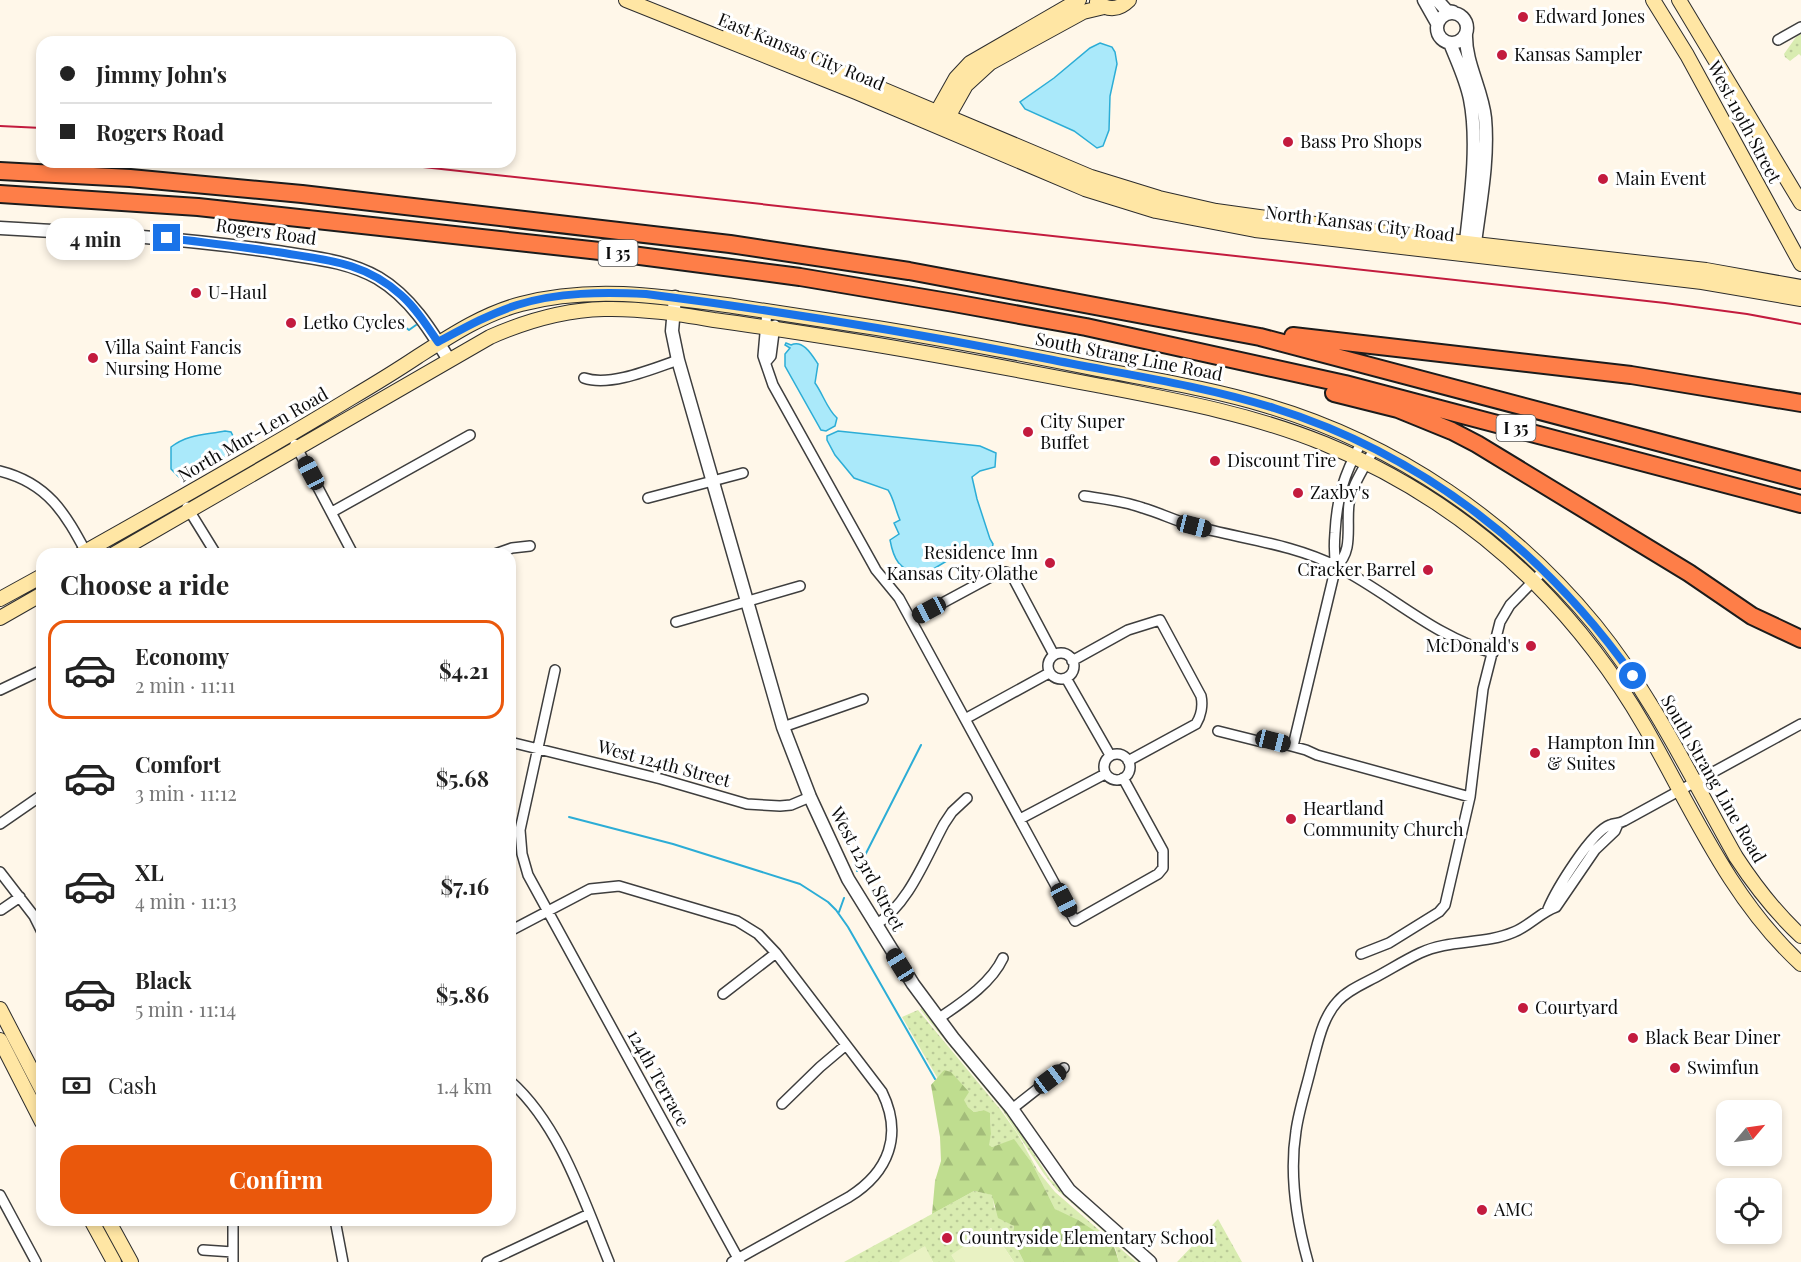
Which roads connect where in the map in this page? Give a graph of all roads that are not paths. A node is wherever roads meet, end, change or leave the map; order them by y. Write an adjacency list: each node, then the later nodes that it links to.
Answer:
1 (626, 0): 16 (main road, East Kansas City Road)
2 (649, 0): 16 (main road, East Kansas City Road)
3 (1079, 0): 16 (main road)
4 (1129, 0): 9 (main road)
5 (1424, 0): 11 (street)
6 (1437, 0): 10 (street)
7 (1653, 0): 22 (main road, West 119th Street)
8 (1679, 0): 19 (main road, West 119th Street)
9 (1100, 3): 16 (main road)
10 (1453, 12): 11 (street); 13 (street)
11 (1437, 23): 15 (street)
12 (1801, 27): 14 (street)
13 (1466, 34): 15 (street); 21 (street)
14 (1778, 40)
15 (1450, 43): 21 (street)
16 (939, 121): 21 (main road, North Kansas City Road)
17 (0, 171): 29 (highway, I 35)
18 (0, 194): 31 (highway, I 35)
19 (1801, 202)
20 (0, 228): 30 (street, Rogers Road)
21 (1470, 249): 23 (main road, North Kansas City Road); 25 (main road, North Kansas City Road)
22 (1800, 261)
23 (1801, 286)
24 (675, 297): 26 (main road, South Strang Line Road); 27 (street, West 123rd Street); 30 (main road, South Strang Line Road)
25 (1801, 299)
26 (772, 312): 28 (street); 38 (main road, South Strang Line Road)
27 (673, 314): 28 (main road, South Strang Line Road); 32 (main road, South Strang Line Road); 33 (street, West 123rd Street)
28 (770, 328): 41 (main road, South Strang Line Road); 69 (street)
29 (1260, 337): 35 (highway); 46 (highway, I 35)
30 (438, 342): 32 (street, Rogers Road); 36 (main road, North Mur-Len Road)
31 (1229, 357): 50 (highway, I 35); 71 (highway)
32 (449, 360): 39 (main road, North Mur-Len Road)
33 (678, 360): 34 (street); 45 (street, West 123rd Street)
34 (584, 378)
35 (1801, 403)
36 (290, 434): 39 (street); 48 (main road, North Mur-Len Road)
37 (470, 435): 52 (street)
38 (1361, 443): 40 (main road, South Strang Line Road); 41 (street)
39 (297, 448): 51 (main road, North Mur-Len Road); 52 (street)
40 (1374, 449): 42 (street); 61 (main road, South Strang Line Road)
41 (1354, 456): 42 (main road, South Strang Line Road); 60 (street)
42 (1367, 463): 60 (street); 63 (main road, South Strang Line Road)
43 (0, 471): 54 (street)
44 (744, 473): 45 (street)
45 (711, 480): 49 (street); 67 (street, West 123rd Street)
46 (1801, 480)
47 (1084, 496): 60 (street)
48 (182, 498): 51 (street); 55 (main road, North Mur-Len Road)
49 (648, 498)
50 (1801, 504)
51 (189, 511): 56 (main road, North Mur-Len Road); 57 (street)
52 (332, 512): 58 (street)
53 (530, 546): 59 (street)
54 (82, 548)
55 (94, 548)
56 (124, 548)
57 (212, 548)
58 (350, 548)
59 (512, 548)
60 (1336, 566): 72 (street); 86 (street)
61 (1544, 570): 63 (street); 92 (main road, South Strang Line Road)
62 (36, 579): 66 (main road)
63 (1533, 582): 72 (street); 93 (main road, South Strang Line Road)
64 (800, 586): 67 (street)
65 (36, 597): 68 (main road)
66 (0, 599)
67 (746, 602): 70 (street); 83 (street, West 123rd Street)
68 (0, 618)
69 (911, 620): 73 (street); 81 (street)
70 (676, 622)
71 (1801, 639)
72 (1493, 653): 95 (street)
73 (1054, 655): 74 (street); 77 (street)
74 (1072, 661): 78 (street); 89 (street)
75 (555, 670): 87 (street, 124th Terrace)
76 (36, 672): 79 (street)
77 (1049, 672): 78 (street); 81 (street)
78 (1066, 678): 88 (street)
79 (0, 690)
80 (863, 699): 83 (street)
81 (965, 719): 98 (street)
82 (1801, 724): 92 (street)
83 (783, 727): 94 (street, West 123rd Street)
84 (1218, 731): 86 (street)
85 (516, 743): 87 (street, West 124th Street)
86 (1293, 746): 95 (street)
87 (537, 748): 94 (street, West 124th Street); 103 (street, 124th Terrace)
88 (1110, 755): 89 (street); 90 (street)
89 (1128, 761): 91 (street)
90 (1105, 774): 91 (street); 98 (street)
91 (1124, 778): 98 (street)
92 (1694, 782): 93 (street); 107 (main road, South Strang Line Road)
93 (1679, 790): 111 (main road, South Strang Line Road); 139 (street)
94 (810, 797): 105 (street, West 123rd Street)
95 (1470, 797): 109 (street)
96 (967, 798): 105 (street)
97 (36, 799): 99 (street)
98 (1020, 819)
99 (0, 824)
100 (0, 872): 101 (street)
101 (20, 897): 102 (street); 104 (street)
102 (1, 910)
103 (547, 911): 106 (street); 108 (street); 131 (street, 124th Terrace)
104 (36, 920)
105 (875, 925): 114 (street, West 123rd Street)
106 (516, 928)
107 (1801, 936)
108 (776, 953): 112 (street); 116 (street)
109 (1361, 954)
110 (1003, 958): 114 (street)
111 (1801, 964)
112 (723, 994)
113 (0, 1008): 118 (main road)
114 (938, 1019): 121 (street, West 123rd Street)
115 (0, 1040): 122 (main road)
116 (846, 1045): 120 (street); 131 (street)
117 (1064, 1068): 121 (street)
118 (36, 1078)
119 (516, 1087): 124 (street)
120 (783, 1104)
121 (1012, 1108): 138 (street, West 123rd Street)
122 (36, 1110)
123 (1, 1198): 132 (street)
124 (589, 1214): 136 (street); 137 (street)
125 (94, 1226): 133 (main road)
126 (111, 1226): 134 (main road)
127 (233, 1226): 130 (street)
128 (336, 1226): 135 (street)
129 (203, 1251): 130 (street)
130 (233, 1257)
131 (736, 1261)
132 (36, 1262)
133 (114, 1262)
134 (131, 1262)
135 (343, 1262)
136 (487, 1262)
137 (609, 1262)
138 (1150, 1262)
139 (1308, 1262)

